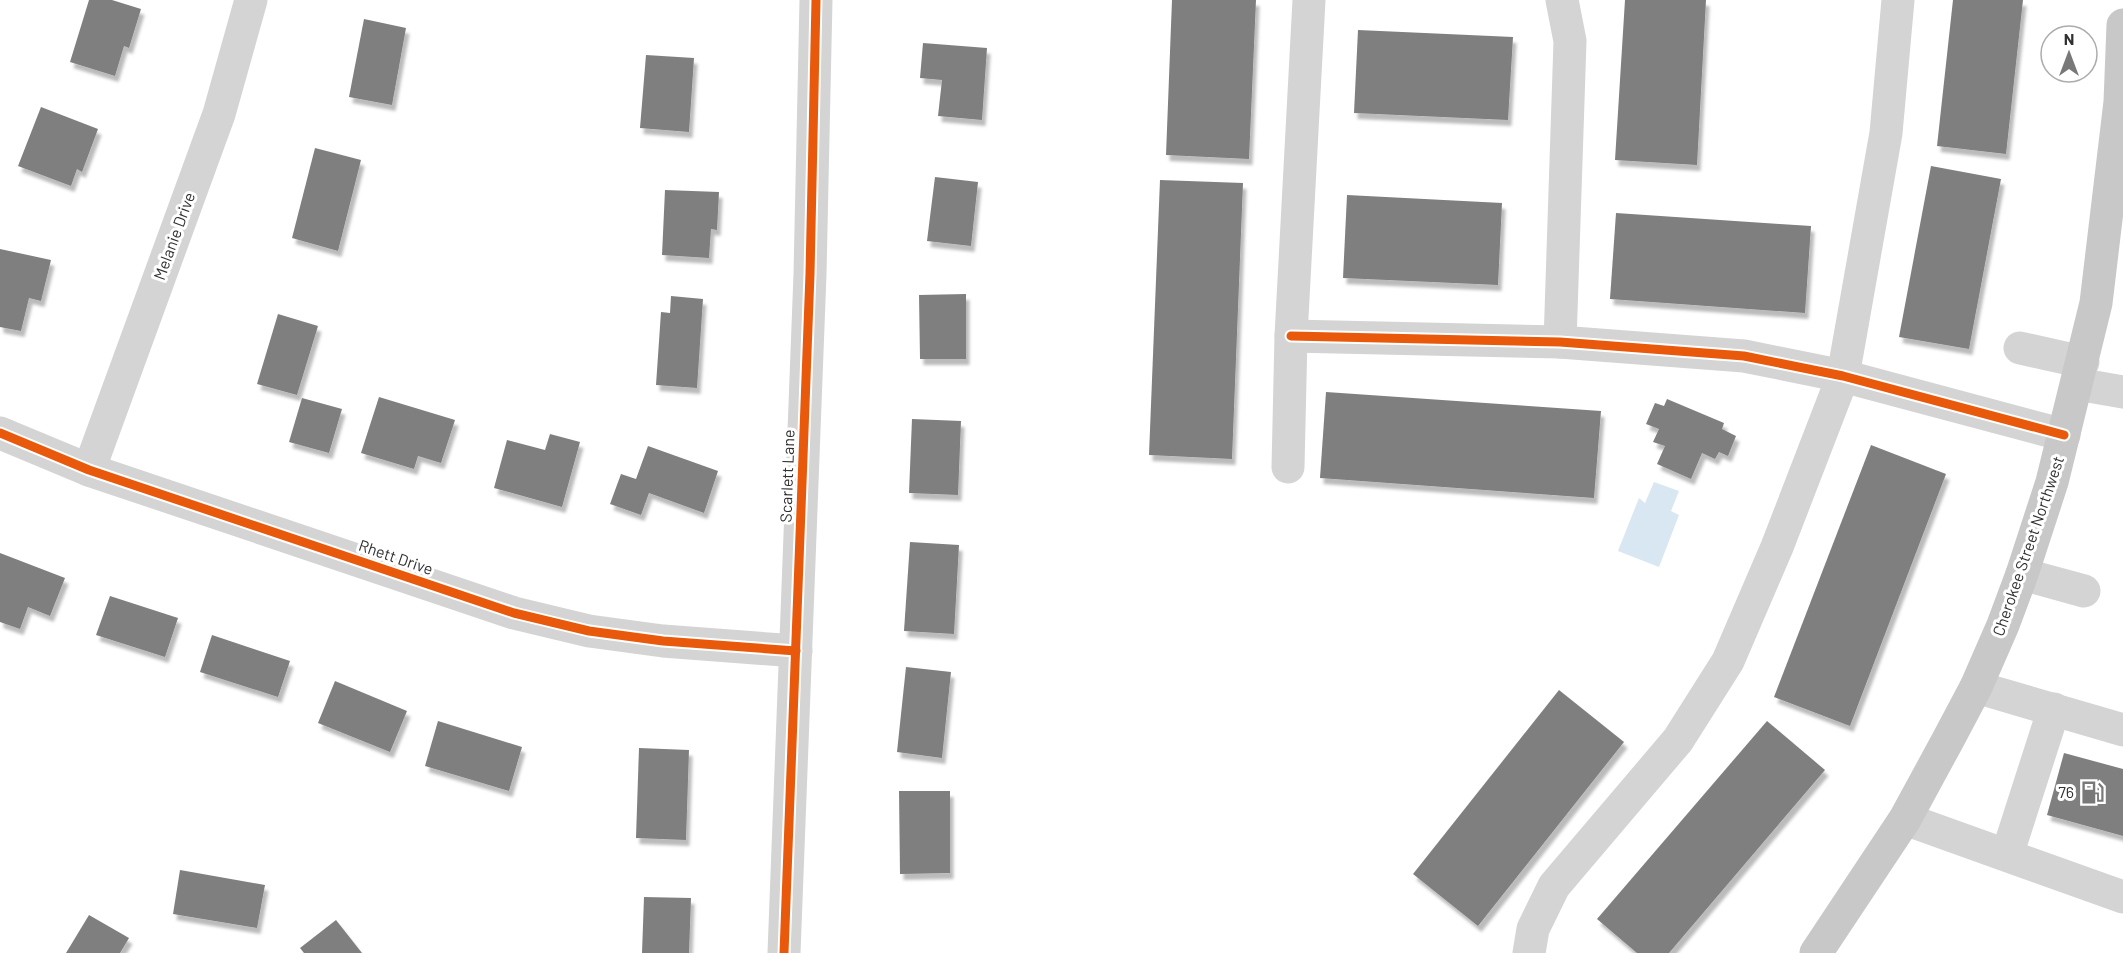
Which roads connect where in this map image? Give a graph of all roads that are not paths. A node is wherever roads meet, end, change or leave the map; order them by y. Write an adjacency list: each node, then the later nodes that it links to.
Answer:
1 (251, 0): 16 (street, Melanie Drive)
2 (816, 0): 19 (street, Scarlett Lane)
3 (1309, 0): 7 (street)
4 (1562, 0): 8 (street)
5 (1898, 0): 11 (street)
6 (2123, 25): 10 (main road, Cherokee Street Northwest)
7 (1291, 336): 8 (street); 15 (street)
8 (1560, 342): 11 (street)
9 (2020, 348): 10 (street)
10 (2080, 373): 12 (street); 14 (main road, Cherokee Street Northwest)
11 (1843, 376): 14 (street); 27 (street)
12 (2123, 392)
13 (0, 433): 16 (street, Rhett Drive)
14 (2064, 435): 17 (main road, Cherokee Street Northwest)
15 (1288, 467)
16 (89, 470): 19 (street, Rhett Drive)
17 (2022, 574): 18 (street); 20 (main road, Cherokee Street Northwest)
18 (2084, 591)
19 (795, 651): 26 (street, Scarlett Lane)
20 (1976, 687): 21 (street); 23 (main road, Cherokee Street Northwest)
21 (2054, 710): 22 (street); 24 (street)
22 (2123, 730)
23 (1905, 819): 24 (street); 28 (main road, Cherokee Street Northwest)
24 (2007, 855): 25 (street)
25 (2123, 897)
26 (784, 953)
27 (1529, 953)
28 (1816, 953)

